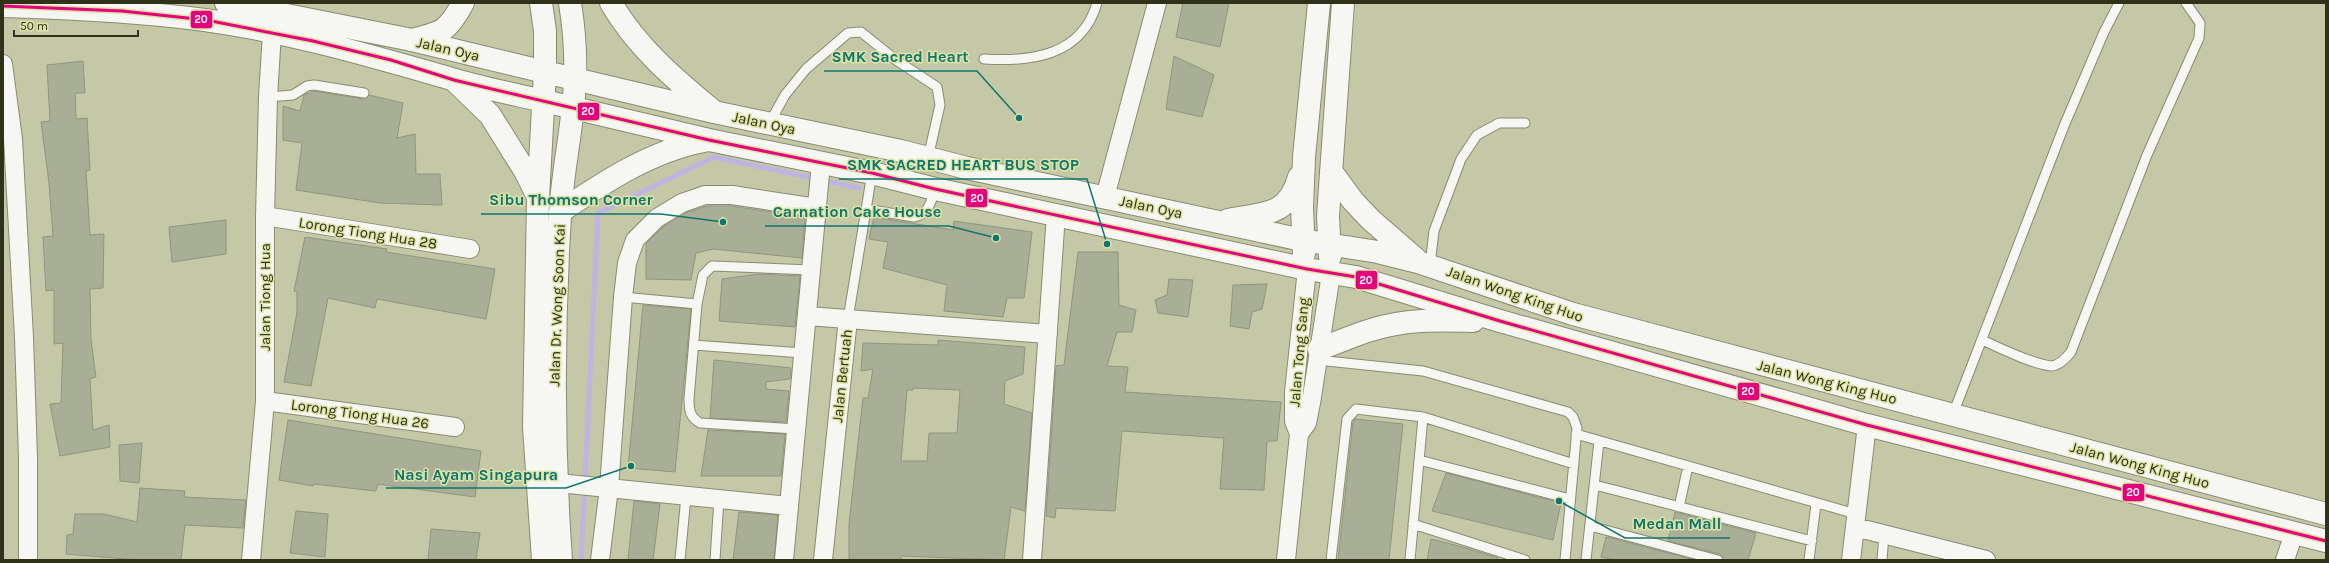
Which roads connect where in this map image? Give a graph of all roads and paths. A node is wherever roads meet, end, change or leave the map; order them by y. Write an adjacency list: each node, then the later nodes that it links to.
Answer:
1 (226, 3): 14 (main road, Jalan Oya)
2 (463, 3): 14 (main road)
3 (541, 3): 17 (main road, Jalan Dr. Wong Soon Kai)
4 (570, 3): 18 (main road, Jalan Dr. Wong Soon Kai)
5 (611, 3): 24 (main road)
6 (1097, 3): 15 (lane)
7 (1157, 3): 34 (street)
8 (1319, 3): 28 (main road)
9 (1343, 3): 30 (main road)
10 (2119, 3): 55 (lane)
11 (2186, 3): 55 (lane)
12 (3, 6): 13 (main road, Jalan Oya)
13 (272, 33): 19 (main road, Jalan Oya); 21 (street, Jalan Tiong Hua)
14 (412, 40): 17 (main road, Jalan Oya)
15 (984, 59)
16 (3, 64): 88 (street)
17 (545, 72): 18 (main road, Jalan Oya); 22 (main road, Jalan Dr. Wong Soon Kai)
18 (575, 79): 23 (main road, Jalan Dr. Wong Soon Kai); 24 (main road, Jalan Oya)
19 (454, 80): 22 (main road, Jalan Oya); 35 (main road)
20 (364, 93): 21 (lane)
21 (268, 97): 40 (street, Jalan Tiong Hua)
22 (544, 101): 23 (main road, Jalan Oya); 35 (main road, Jalan Dr. Wong Soon Kai)
23 (572, 108): 27 (main road, Jalan Oya); 38 (main road, Jalan Dr. Wong Soon Kai)
24 (714, 112): 26 (main road, Jalan Oya)
25 (1525, 123): 45 (lane)
26 (769, 124): 29 (main road, Jalan Oya); 29 (lane)
27 (709, 140): 32 (main road, Jalan Oya); 38 (main road)
28 (1304, 157): 41 (main road); 42 (main road)
29 (928, 158): 34 (main road, Jalan Oya)
30 (1331, 171): 43 (main road); 45 (main road)
31 (872, 173): 32 (main road, Jalan Oya); 33 (main road, Jalan Oya); 37 (lane)
32 (820, 176): 36 (street)
33 (935, 189): 37 (lane); 39 (main road, Jalan Oya)
34 (1105, 197): 41 (main road, Jalan Oya)
35 (538, 198): 90 (main road, Jalan Dr. Wong Soon Kai)
36 (817, 208): 47 (street); 49 (street)
37 (866, 208): 52 (lane)
38 (560, 212): 71 (main road, Jalan Dr. Wong Soon Kai)
39 (1056, 214): 46 (main road, Jalan Oya); 54 (street)
40 (265, 216): 44 (street, Lorong Tiong Hua 28); 59 (street, Jalan Tiong Hua)
41 (1221, 222): 42 (main road, Jalan Oya)
42 (1302, 240): 43 (main road, Jalan Oya); 46 (main road)
43 (1330, 244): 45 (main road, Jalan Wong King Huo); 48 (main road)
44 (470, 249)
45 (1424, 263): 60 (main road, Jalan Wong King Huo)
46 (1307, 269): 48 (main road, Jalan Oya); 65 (street, Jalan Tong Sang)
47 (811, 270): 50 (lane); 51 (street)
48 (1332, 274): 53 (main road, Jalan Wong King Huo); 58 (street, Jalan Tong Sang)
49 (623, 297): 50 (lane); 73 (street)
50 (697, 304): 56 (lane)
51 (807, 316): 52 (street); 57 (street)
52 (848, 319): 54 (street, Jalan Bertuah); 96 (street, Jalan Bertuah)
53 (1500, 321): 58 (main road); 62 (main road, Jalan Wong King Huo)
54 (1048, 334): 97 (street)
55 (1982, 340): 60 (lane)
56 (694, 345): 57 (lane); 64 (lane)
57 (803, 353): 64 (street)
58 (1318, 354): 65 (street, Jalan Tong Sang); 66 (lane)
59 (266, 401): 63 (street, Lorong Tiong Hua 26); 89 (street, Jalan Tiong Hua)
60 (1953, 414): 80 (main road, Jalan Wong King Huo)
61 (1423, 417): 68 (lane); 69 (lane); 99 (lane)
62 (1867, 424): 81 (street); 84 (main road, Jalan Wong King Huo)
63 (455, 427)
64 (796, 429): 78 (street)
65 (1299, 434): 98 (street, Jalan Tong Sang)
66 (1576, 434): 67 (lane); 69 (lane)
67 (1600, 441): 70 (lane); 72 (lane)
68 (1419, 460): 76 (lane); 82 (lane)
69 (1574, 464): 76 (lane)
70 (1688, 466): 77 (lane); 79 (lane)
71 (568, 484): 73 (street); 91 (main road, Jalan Dr. Wong Soon Kai)
72 (1594, 485): 79 (lane); 83 (lane)
73 (603, 488): 74 (street); 92 (street)
74 (686, 496): 75 (street); 93 (lane)
75 (719, 499): 78 (street); 94 (lane)
76 (1570, 499): 102 (lane)
77 (1816, 504): 81 (lane); 86 (lane)
78 (789, 506): 95 (street)
79 (1679, 507): 86 (lane)
80 (2326, 514)
81 (1856, 520): 85 (street); 106 (street)
82 (1413, 524): 100 (lane); 101 (lane)
83 (1590, 526): 103 (lane); 104 (lane)
84 (2294, 533): 87 (main road, Jalan Wong King Huo); 109 (street)
85 (1884, 535): 107 (lane); 108 (street)
86 (1812, 541): 105 (lane)
87 (2326, 541)
88 (28, 560)
89 (251, 560)
90 (543, 560)
91 (561, 560)
92 (600, 560)
93 (680, 560)
94 (715, 560)
95 (784, 560)
96 (823, 560)
97 (1032, 560)
98 (1286, 560)
99 (1331, 560)
100 (1410, 560)
101 (1525, 560)
102 (1565, 560)
103 (1586, 560)
104 (1718, 560)
105 (1809, 560)
106 (1851, 560)
107 (1882, 560)
108 (1986, 560)
109 (2285, 560)

